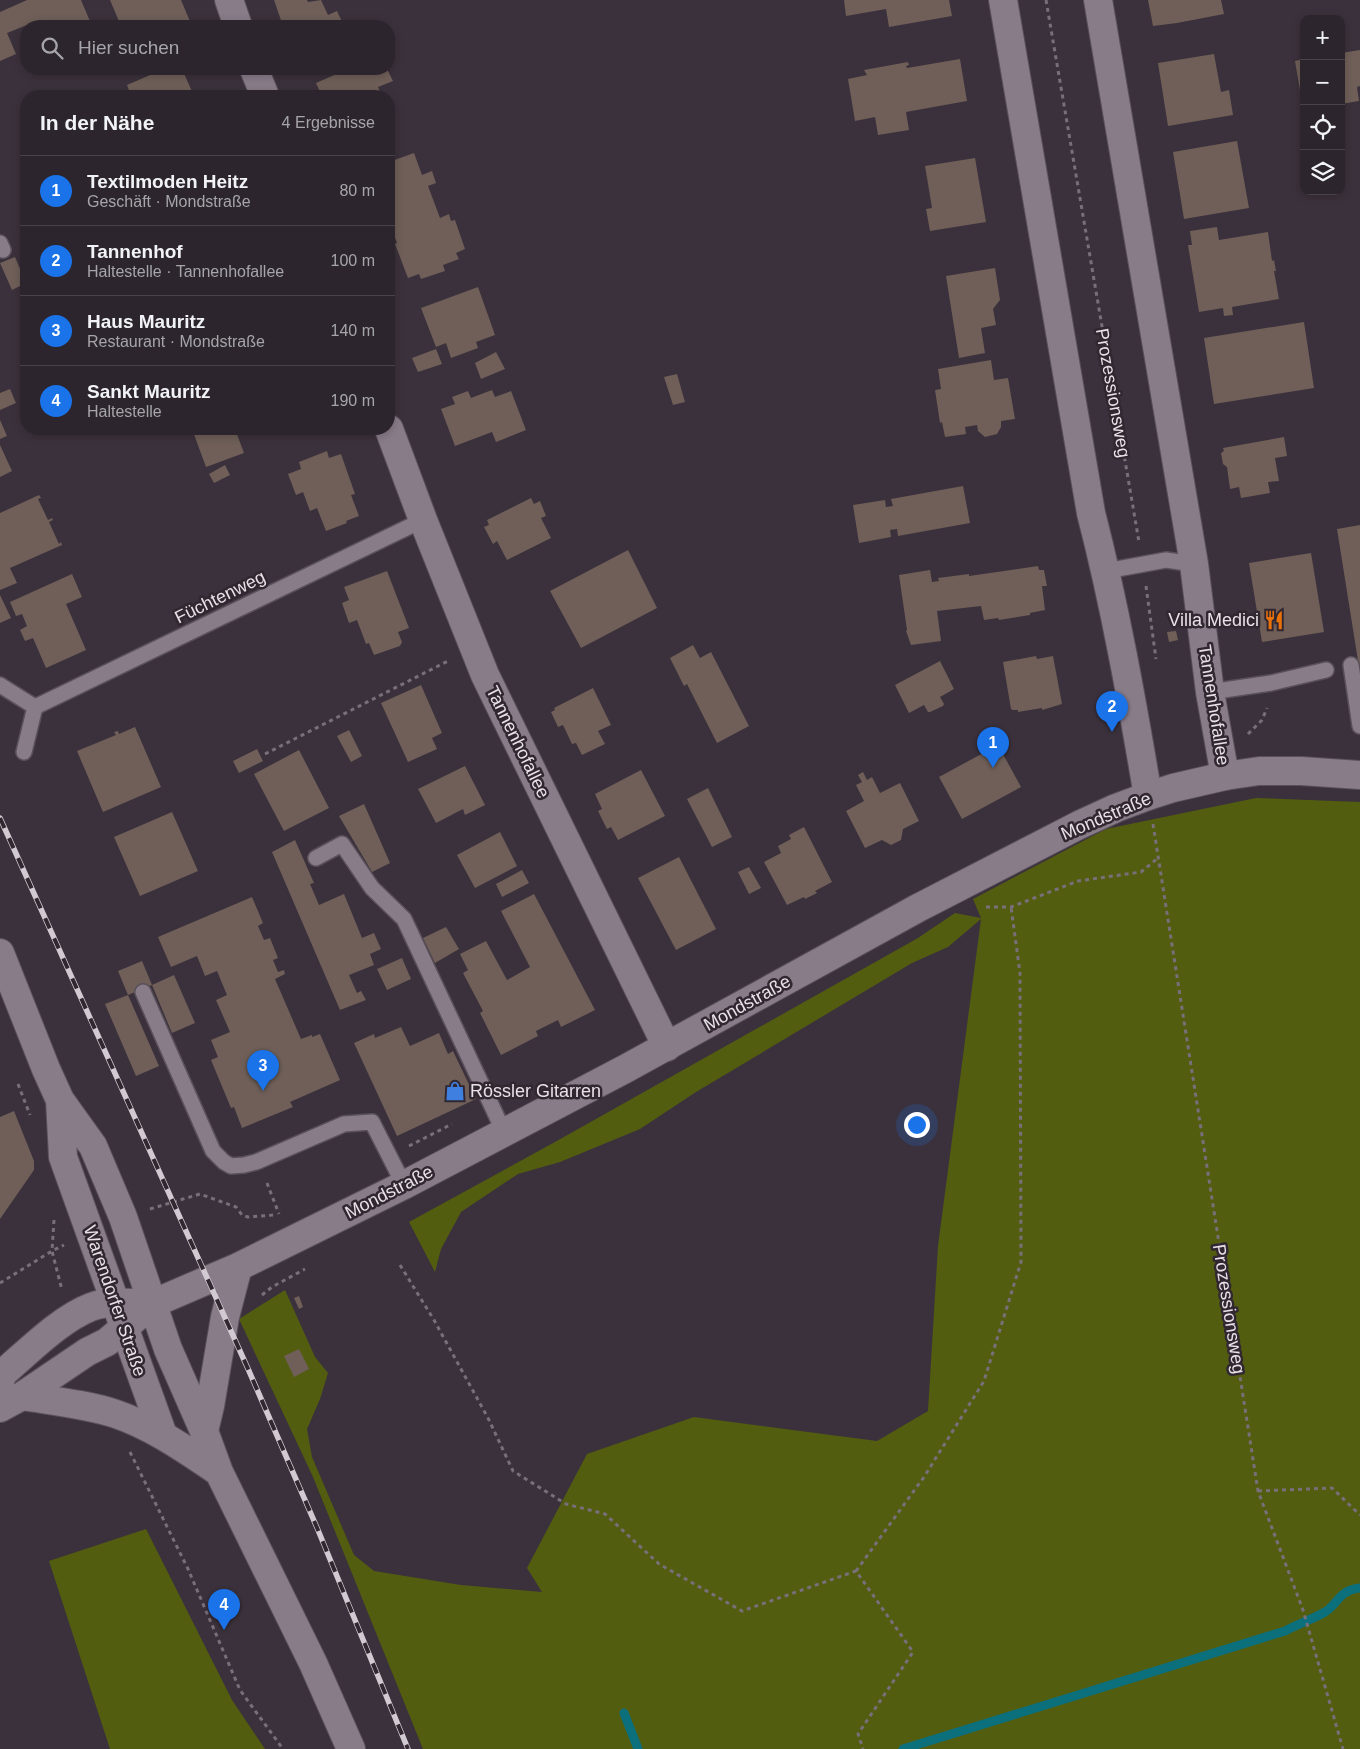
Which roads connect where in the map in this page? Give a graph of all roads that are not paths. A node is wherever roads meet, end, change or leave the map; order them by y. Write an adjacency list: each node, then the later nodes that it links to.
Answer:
1 (229, 0): 4 (street)
2 (1003, 0): 10 (street)
3 (1098, 0): 9 (street)
4 (236, 20)
5 (256, 75): 6 (street)
6 (263, 90)
7 (391, 435): 8 (street, Tannenhofallee)
8 (423, 520): 15 (lane, Füchtenweg); 24 (street, Tannenhofallee)
9 (1194, 564): 10 (lane); 14 (street, Tannenhofallee)
10 (1106, 571): 20 (street)
11 (1351, 665): 16 (lane)
12 (1326, 670): 14 (lane)
13 (0, 685): 15 (lane)
14 (1210, 692): 18 (street, Tannenhofallee)
15 (35, 707): 17 (lane)
16 (1360, 726)
17 (24, 752)
18 (1222, 765): 19 (street, Mondstraße); 20 (street, Mondstraße)
19 (1360, 775)
20 (1148, 796): 24 (street, Mondstraße)
21 (316, 858): 26 (lane)
22 (0, 953): 25 (street, Warendorfer Straße)
23 (143, 992): 27 (lane)
24 (667, 1047): 26 (street, Mondstraße)
25 (60, 1100): 29 (street, Warendorfer Straße); 30 (street, Warendorfer Straße)
26 (504, 1132): 27 (street, Mondstraße)
27 (404, 1185): 28 (street, Mondstraße)
28 (238, 1267): 30 (street, Mondstraße); 33 (street)
29 (115, 1302): 30 (street); 31 (street, Warendorfer Straße); 32 (street)
30 (152, 1304): 31 (street); 33 (street, Warendorfer Straße)
31 (124, 1328): 32 (street); 34 (street, Warendorfer Straße)
32 (7, 1395): 34 (street)
33 (204, 1431): 35 (street, Warendorfer Straße)
34 (163, 1435): 35 (street)
35 (219, 1472): 36 (street, Warendorfer Straße)
36 (351, 1749)

